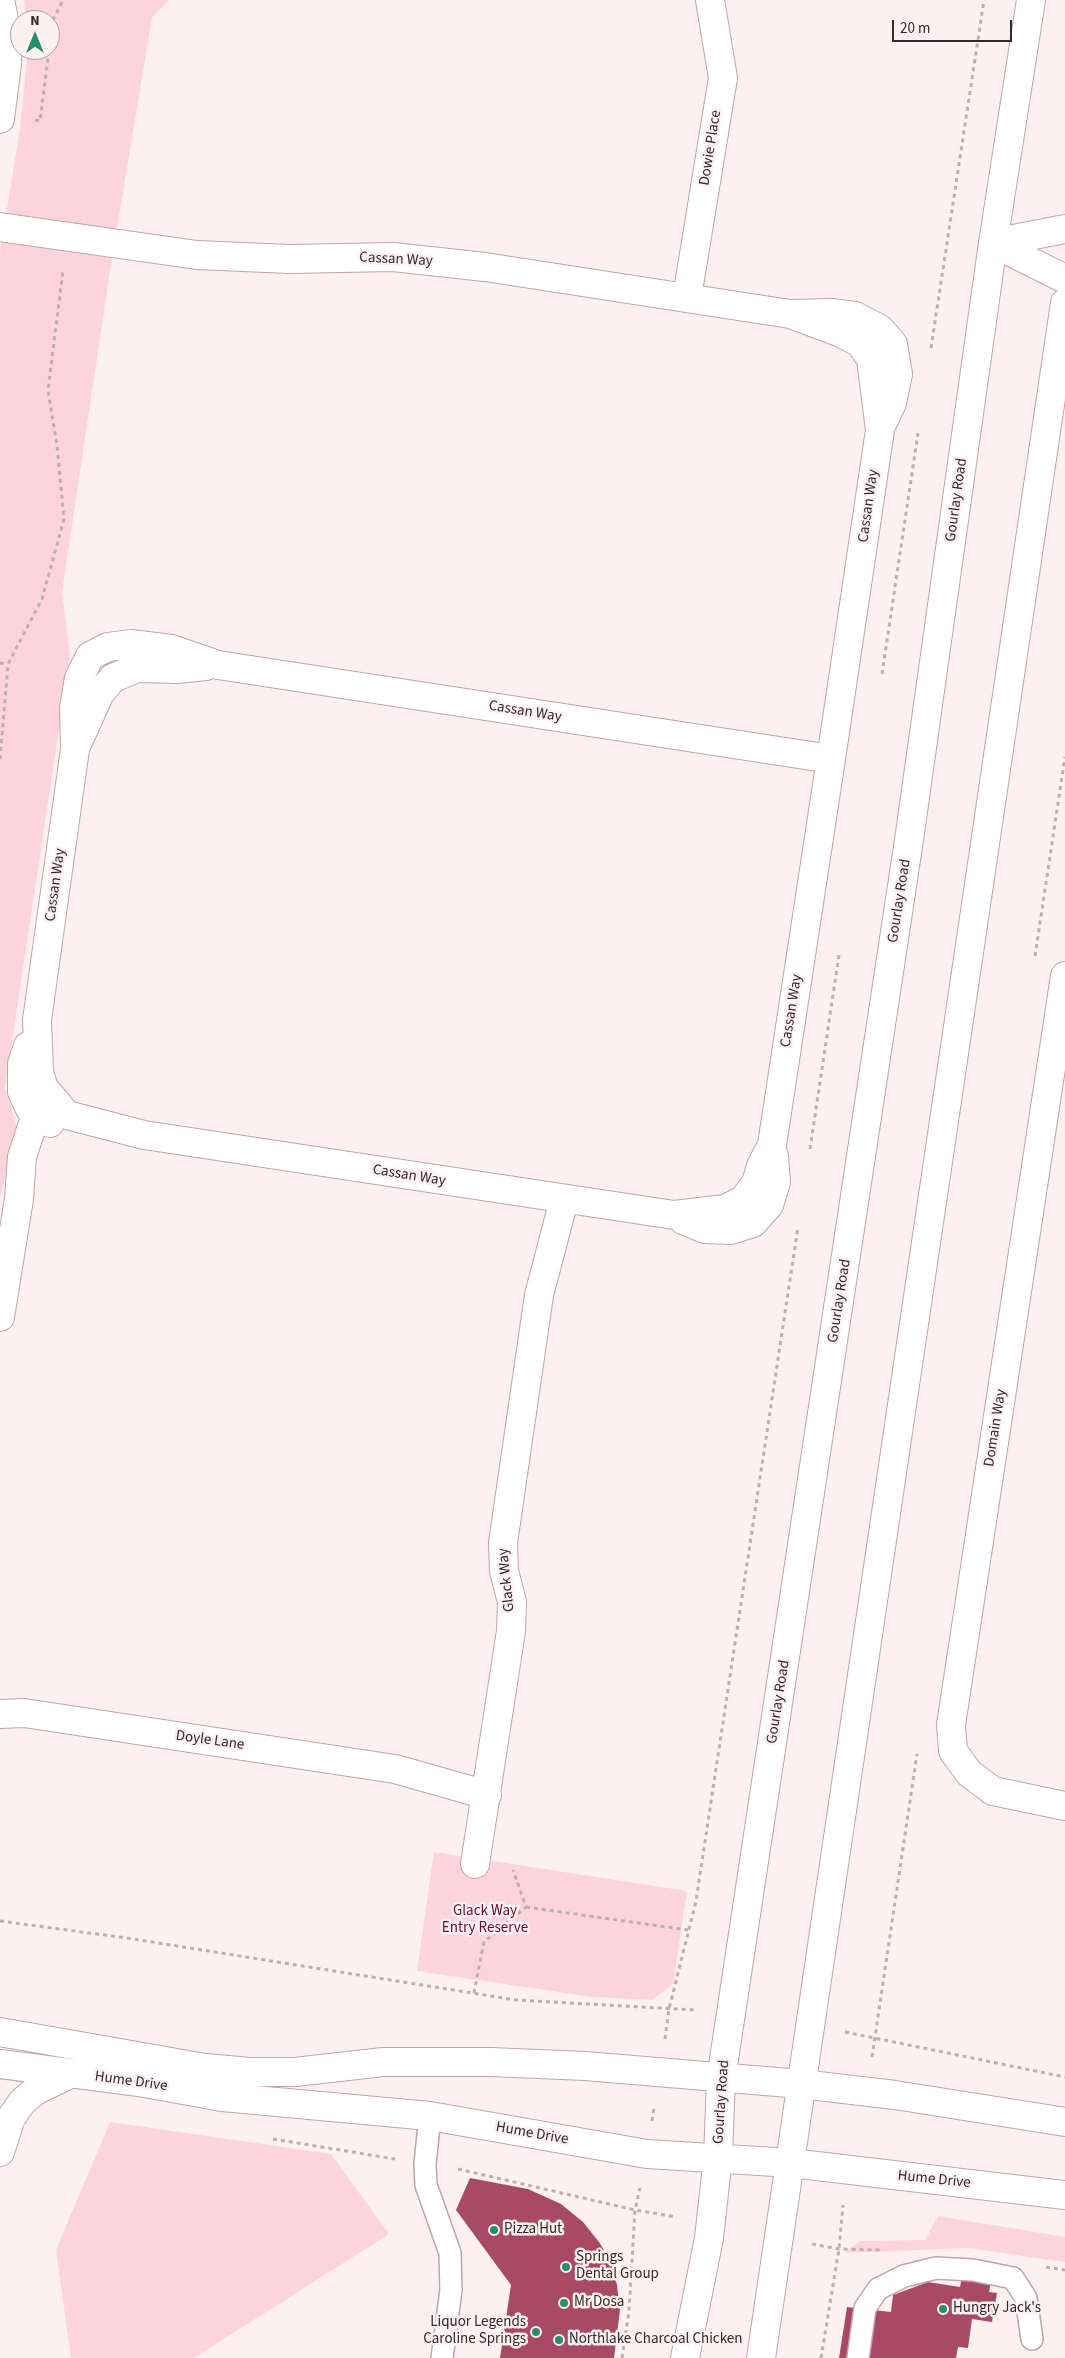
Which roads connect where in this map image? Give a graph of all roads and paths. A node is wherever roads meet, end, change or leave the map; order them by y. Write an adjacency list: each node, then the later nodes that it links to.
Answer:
1 (0, 0): 4 (street)
2 (710, 0): 10 (street, Dowie Place)
3 (1032, 0): 8 (street, Gourlay Road)
4 (0, 118)
5 (0, 227): 7 (street, Cassan Way)
6 (1065, 229): 8 (street)
7 (67, 237): 10 (street, Cassan Way); 13 (path)
8 (993, 244): 9 (street); 29 (street, Gourlay Road)
9 (1065, 279)
10 (687, 297): 15 (street, Cassan Way)
11 (1065, 303): 30 (street)
12 (0, 663): 13 (path)
13 (8, 664): 14 (path)
14 (0, 759)
15 (832, 759): 17 (street, Cassan Way); 18 (street, Cassan Way)
16 (1065, 976): 22 (street, Domain Way)
17 (47, 1114): 18 (street, Cassan Way); 19 (street)
18 (552, 1198): 21 (street, Glack Way)
19 (0, 1317)
20 (8, 1711): 21 (street, Doyle Lane)
21 (488, 1782): 23 (street, Glack Way)
22 (1065, 1806)
23 (475, 1864)
24 (513, 1870): 25 (path)
25 (526, 1908): 27 (path); 28 (path)
26 (0, 1921): 28 (path)
27 (688, 1930)
28 (474, 1993): 29 (path)
29 (731, 2014): 35 (street, Gourlay Road)
30 (810, 2026): 34 (path); 36 (street)
31 (0, 2032): 35 (street, Hume Drive)
32 (0, 2064): 33 (street, Hume Drive)
33 (70, 2074): 37 (street, Hume Drive); 40 (street)
34 (1065, 2077)
35 (721, 2079): 36 (street, Hume Drive); 41 (street, Gourlay Road)
36 (801, 2084): 38 (street, Hume Drive); 42 (street)
37 (430, 2116): 41 (street, Hume Drive); 43 (lane)
38 (1065, 2122)
39 (268, 2139): 43 (path)
40 (0, 2152)
41 (718, 2157): 42 (street, Hume Drive); 45 (street, Gourlay Road)
42 (791, 2163): 44 (street, Hume Drive); 46 (street)
43 (425, 2164): 45 (path); 51 (lane)
44 (1065, 2195)
45 (710, 2222): 52 (street, Gourlay Road)
46 (779, 2237): 47 (path); 53 (street)
47 (887, 2250)
48 (1037, 2266): 49 (path)
49 (1065, 2270)
50 (1032, 2339): 54 (lane)
51 (442, 2358)
52 (685, 2358)
53 (760, 2358)
54 (858, 2358)

